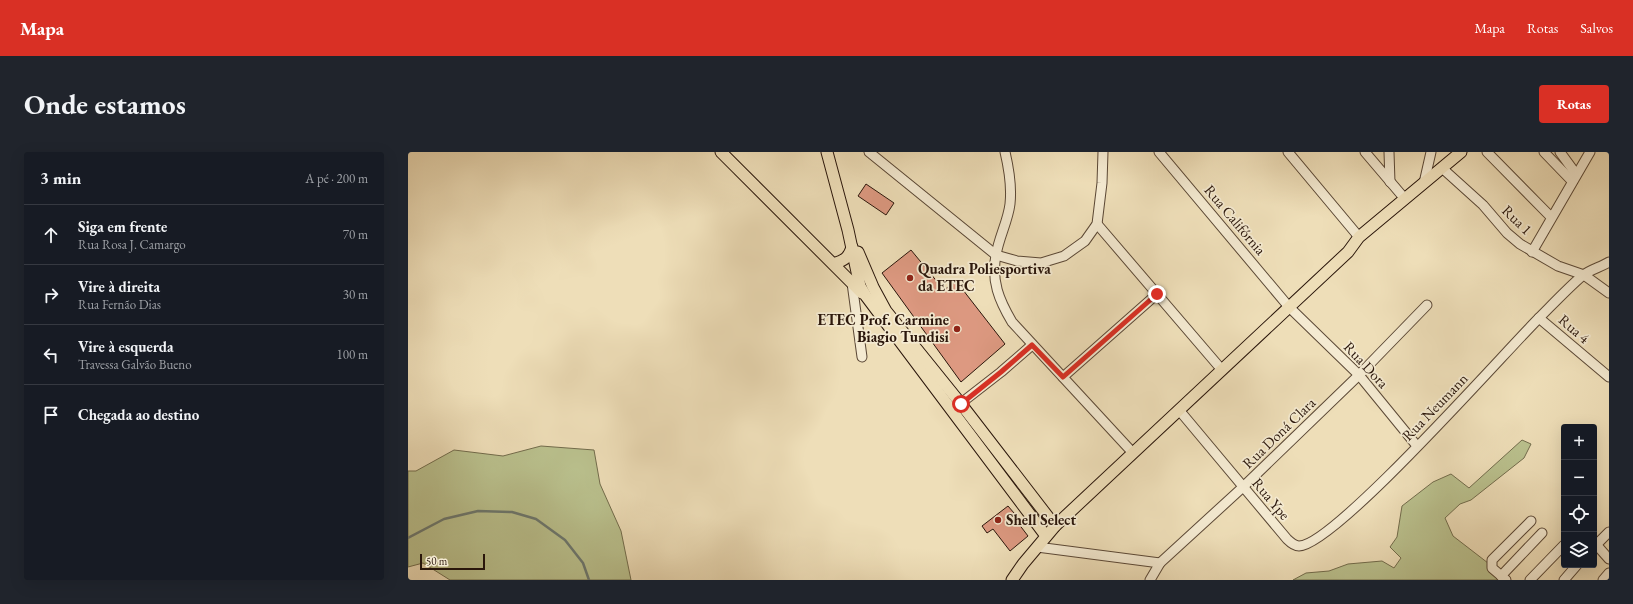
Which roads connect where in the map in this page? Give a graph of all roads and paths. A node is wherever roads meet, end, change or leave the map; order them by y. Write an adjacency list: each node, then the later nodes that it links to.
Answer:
1 (721, 152): 28 (main road)
2 (827, 152): 23 (main road)
3 (869, 152): 27 (street)
4 (1005, 152): 27 (street)
5 (1103, 152): 22 (street)
6 (1159, 152): 36 (street, Rua Califórnia)
7 (1288, 152): 24 (street)
8 (1364, 152): 18 (street)
9 (1389, 152): 18 (street)
10 (1431, 152): 19 (street)
11 (1461, 152): 16 (main road)
12 (1487, 152): 21 (street)
13 (1544, 152): 17 (street)
14 (1560, 152): 17 (street)
15 (1590, 152): 17 (street)
16 (1442, 168): 19 (main road); 26 (street, Rua 1)
17 (1574, 178): 21 (street)
18 (1390, 182): 20 (street)
19 (1424, 183): 20 (main road)
20 (1405, 199): 24 (main road)
21 (1551, 217): 26 (street)
22 (1097, 224): 27 (street); 34 (street)
23 (848, 230): 25 (main road); 32 (main road)
24 (1359, 237): 36 (main road)
25 (852, 247): 28 (main road); 31 (main road)
26 (1532, 252): 30 (street, Rua 1)
27 (996, 255): 38 (street)
28 (832, 262): 31 (main road)
29 (1609, 262): 30 (street)
30 (1584, 275): 33 (street, Rua 1); 37 (street, Rua Neumann)
31 (855, 278): 32 (main road); 39 (street); 44 (main road)
32 (873, 287): 44 (main road)
33 (1609, 293)
34 (1157, 294): 40 (street); 42 (street)
35 (1427, 305): 41 (street, Rua Doná Clara)
36 (1289, 307): 40 (main road); 41 (street, Rua Dora)
37 (1539, 318): 43 (street, Rua 4); 46 (street, Rua Neumann)
38 (1032, 345): 42 (street); 44 (street)
39 (862, 357)
40 (1222, 370): 45 (main road)
41 (1359, 375): 46 (street, Rua Dora); 48 (street, Rua Doná Clara)
42 (1063, 377): 47 (street)
43 (1609, 377)
44 (956, 407): 50 (main road); 53 (main road)
45 (1179, 410): 47 (main road); 48 (street, Rua Ype)
46 (1417, 446): 55 (street, Rua Neumann)
47 (1133, 454): 50 (main road)
48 (1243, 487): 55 (street, Rua Ype); 60 (street, Rua Doná Clara)
49 (1531, 521): 63 (street)
50 (1055, 526): 53 (main road)
51 (1609, 532): 54 (street)
52 (1542, 533): 63 (street)
53 (1046, 536): 56 (main road)
54 (1597, 543)
55 (1299, 546)
56 (1037, 547): 60 (street); 64 (main road)
57 (1597, 547): 59 (street)
58 (1561, 548): 66 (street)
59 (1609, 559)
60 (1160, 563): 65 (street, Rua Doná Clara)
61 (1574, 568): 67 (street)
62 (1609, 573): 68 (street)
63 (1503, 578)
64 (1012, 580)
65 (1150, 580)
66 (1530, 580)
67 (1564, 580)
68 (1603, 580)

